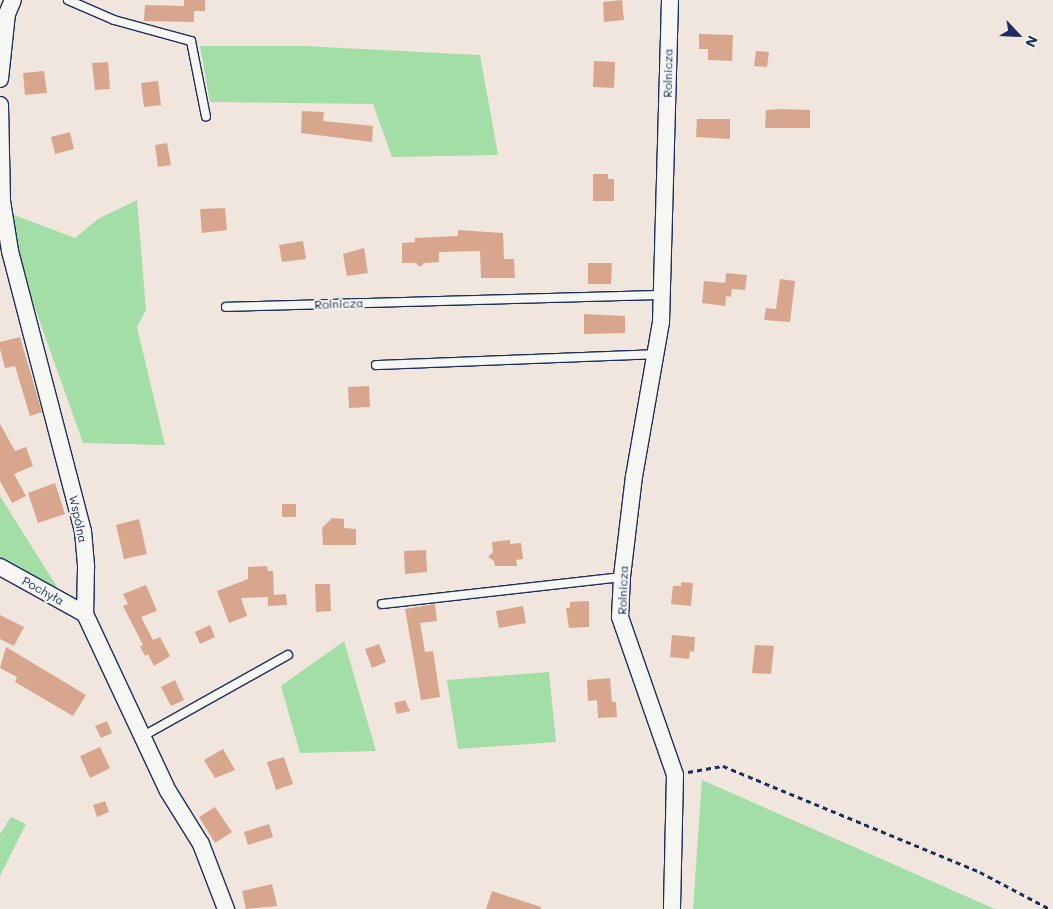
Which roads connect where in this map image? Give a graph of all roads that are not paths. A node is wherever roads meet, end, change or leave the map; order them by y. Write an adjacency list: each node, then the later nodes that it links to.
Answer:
1 (68, 0): 6 (lane)
2 (670, 0): 7 (street, Rolnicza)
3 (7, 9): 4 (street)
4 (0, 78)
5 (0, 105): 14 (street, Wspólna)
6 (206, 116)
7 (663, 295): 8 (lane, Rolnicza); 9 (street, Rolnicza)
8 (226, 307)
9 (656, 354): 10 (lane); 12 (street, Rolnicza)
10 (376, 364)
11 (0, 568): 14 (street, Pochyła)
12 (622, 577): 13 (lane); 18 (street, Rolnicza)
13 (382, 604)
14 (85, 614): 16 (street, Wspólna)
15 (288, 655): 16 (lane)
16 (142, 736): 17 (street, Wspólna)
17 (226, 909)
18 (672, 909)

